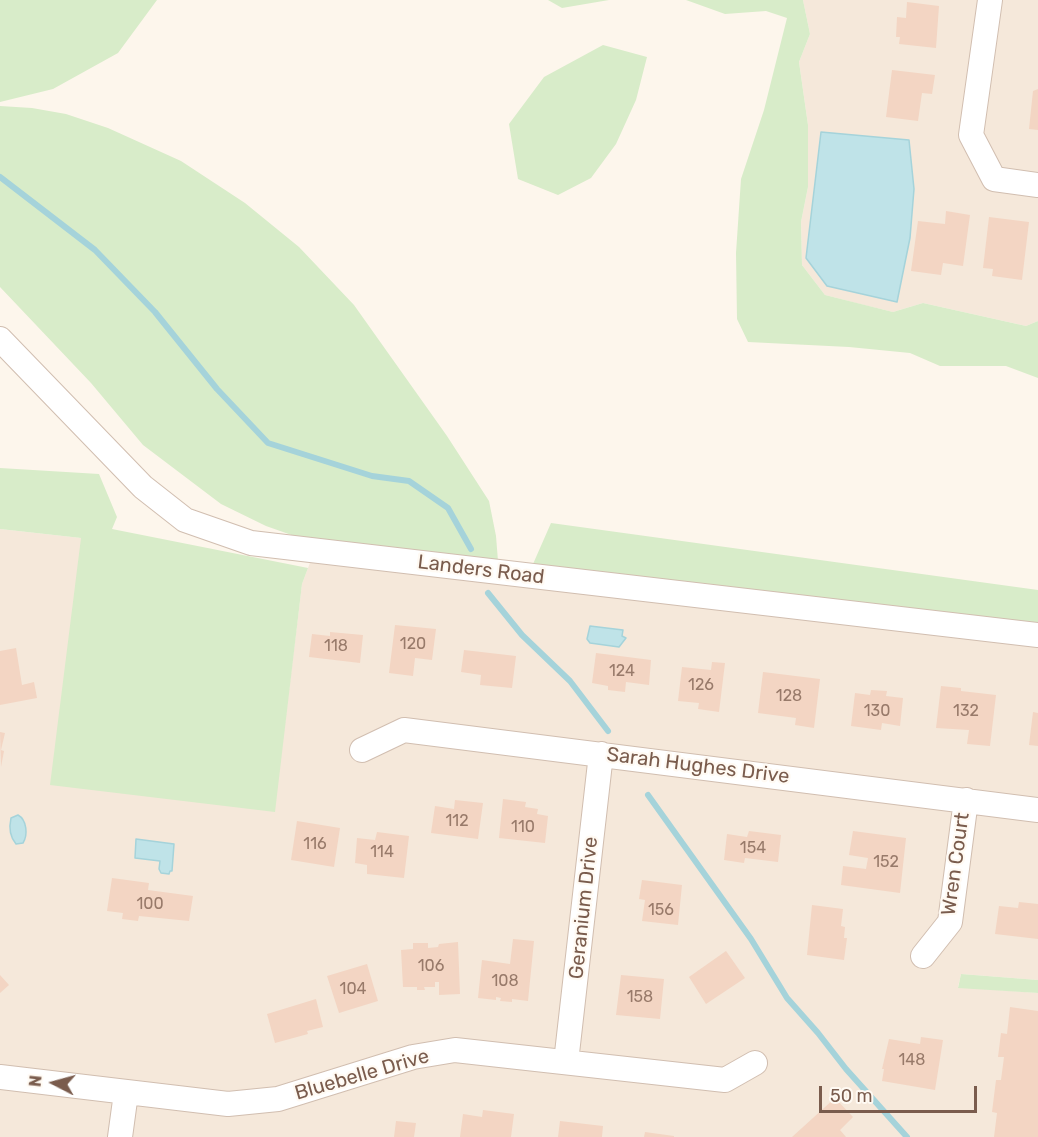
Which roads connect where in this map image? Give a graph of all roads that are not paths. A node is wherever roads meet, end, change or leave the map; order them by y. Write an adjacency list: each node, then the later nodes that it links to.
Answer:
1 (990, 0): 2 (street)
2 (1038, 185)
3 (0, 339): 4 (street, Landers Road)
4 (1038, 635)
5 (362, 750): 6 (street, Sarah Hughes Drive)
6 (601, 754): 7 (street, Sarah Hughes Drive); 10 (street, Geranium Drive)
7 (966, 800): 8 (street, Sarah Hughes Drive); 9 (street, Wren Court)
8 (1038, 810)
9 (924, 956)
10 (566, 1062): 11 (street, Bluebelle Drive); 13 (street, Bluebelle Drive)
11 (755, 1063)
12 (0, 1077): 13 (street, Bluebelle Drive)
13 (126, 1093): 14 (street)
14 (120, 1137)

